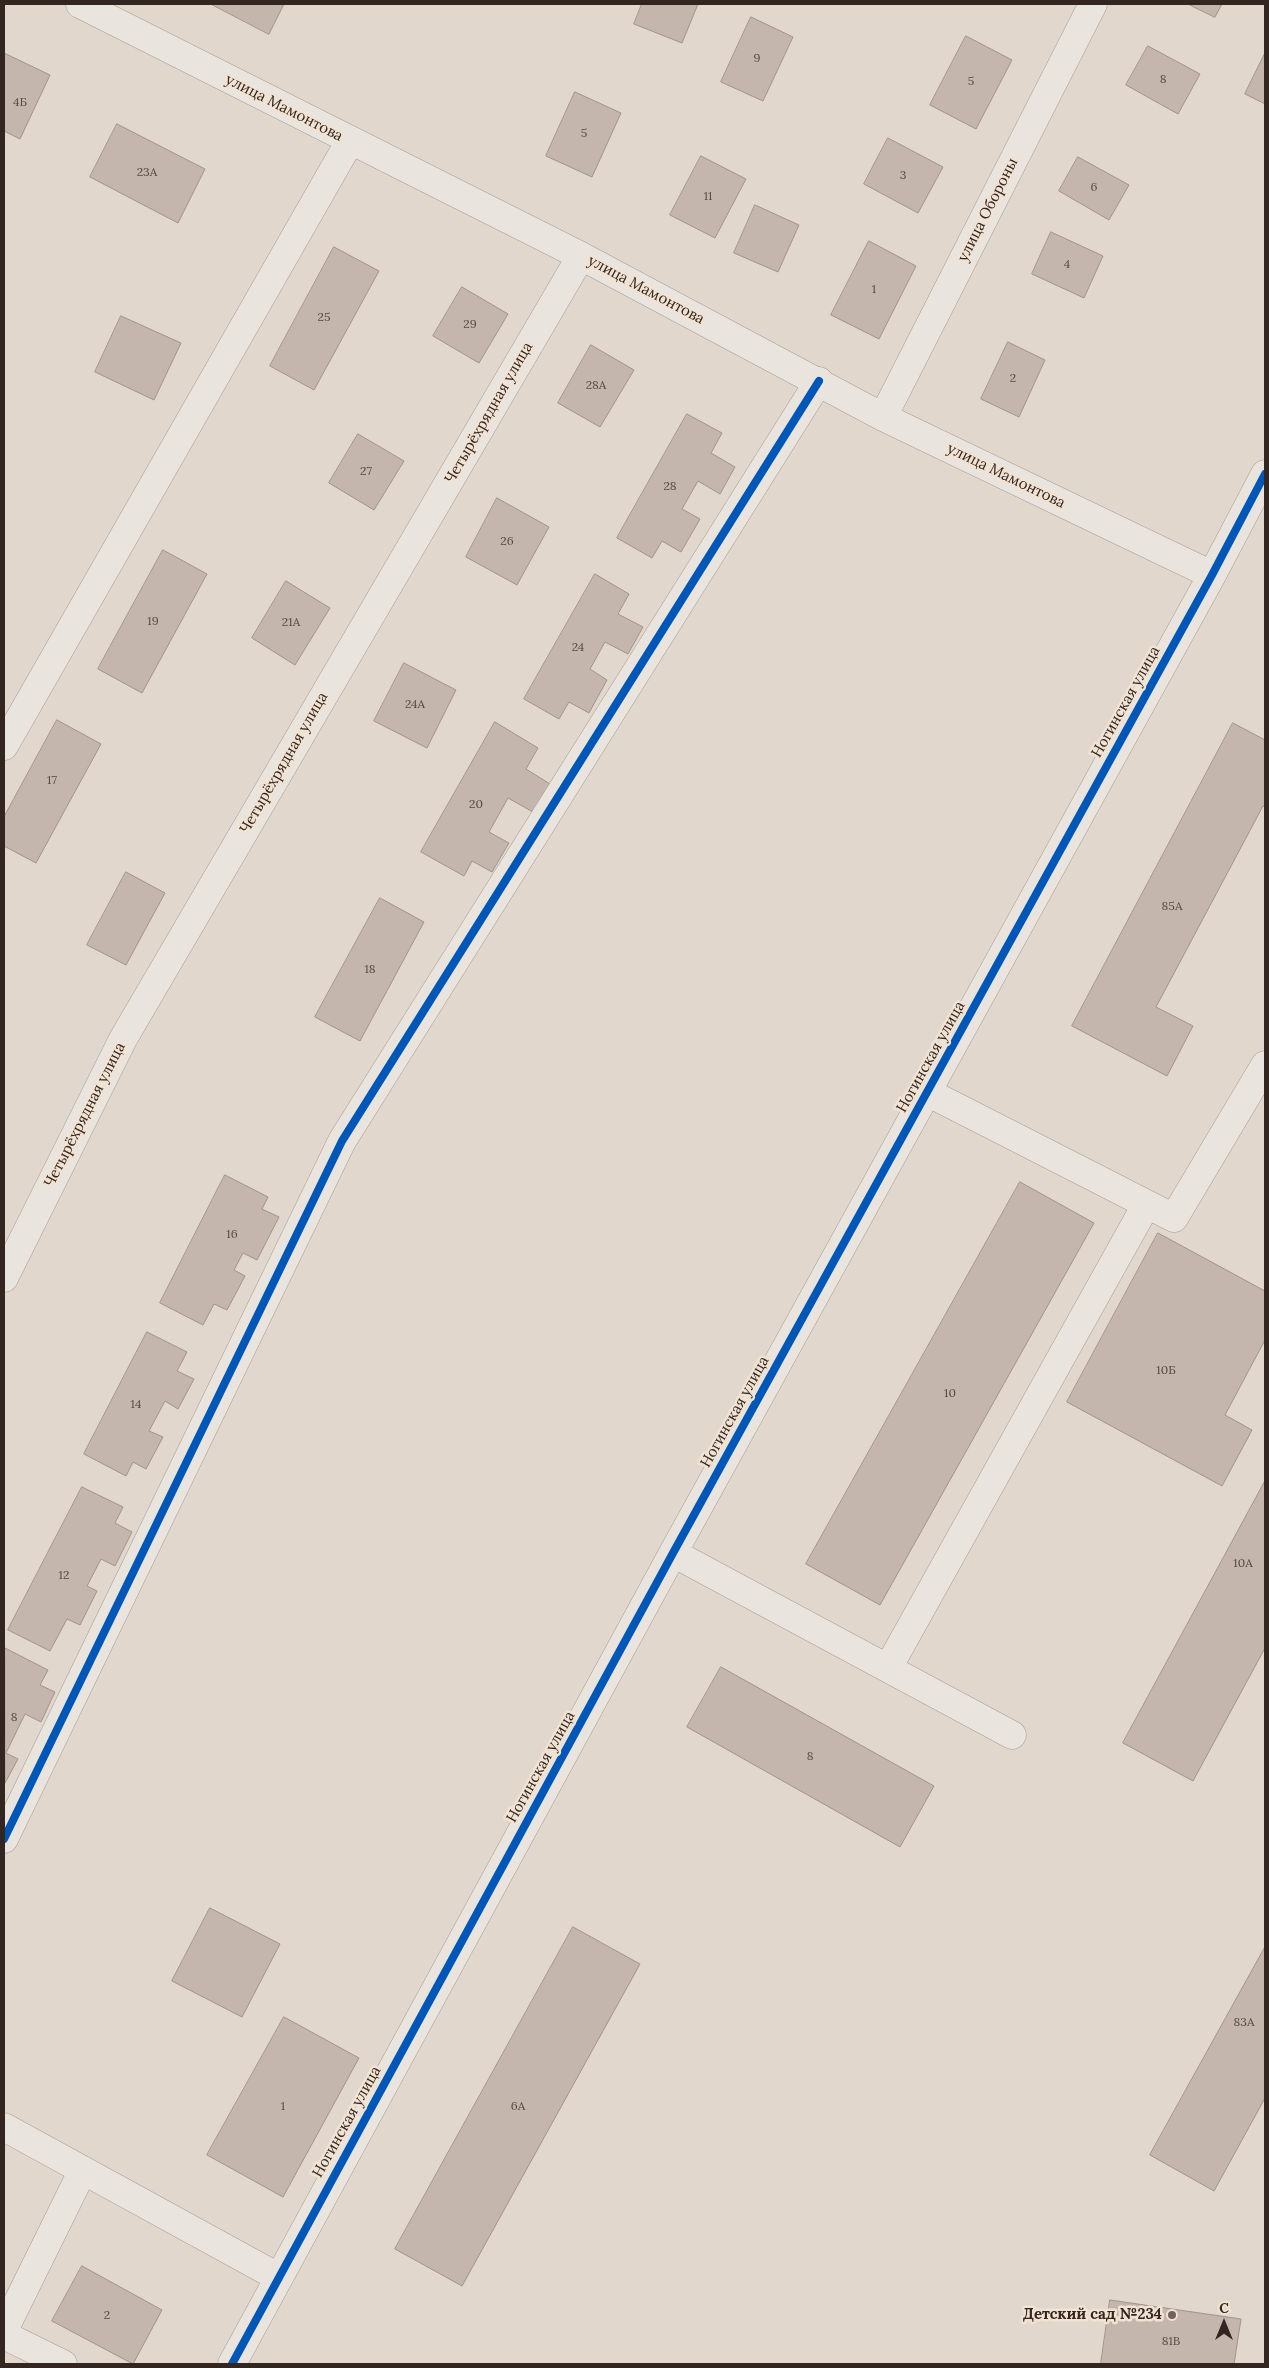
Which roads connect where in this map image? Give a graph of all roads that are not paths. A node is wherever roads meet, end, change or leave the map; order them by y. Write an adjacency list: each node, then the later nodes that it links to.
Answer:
1 (80, 4): 3 (street, улица Мамонтова)
2 (1093, 4): 6 (street, улица Обороны)
3 (350, 141): 4 (street, улица Мамонтова); 9 (street)
4 (581, 256): 5 (street, улица Мамонтова); 13 (street, Четырёхрядная улица)
5 (819, 381): 6 (street, улица Мамонтова); 17 (street)
6 (883, 417): 8 (street, улица Мамонтова)
7 (1263, 484): 8 (street, Ногинская улица)
8 (1212, 575): 11 (street, Ногинская улица)
9 (4, 746)
10 (1265, 1064): 12 (street)
11 (927, 1092): 12 (street); 14 (street, Ногинская улица)
12 (1146, 1205): 15 (street)
13 (4, 1278)
14 (673, 1553): 15 (street); 20 (street, Ногинская улица)
15 (888, 1668): 16 (street)
16 (1012, 1735)
17 (4, 1840)
18 (4, 2127): 19 (street)
19 (83, 2170): 20 (street); 21 (street)
20 (278, 2277): 24 (street, Ногинская улица)
21 (4, 2330)
22 (4, 2335): 23 (street)
23 (63, 2364)
24 (232, 2364)

